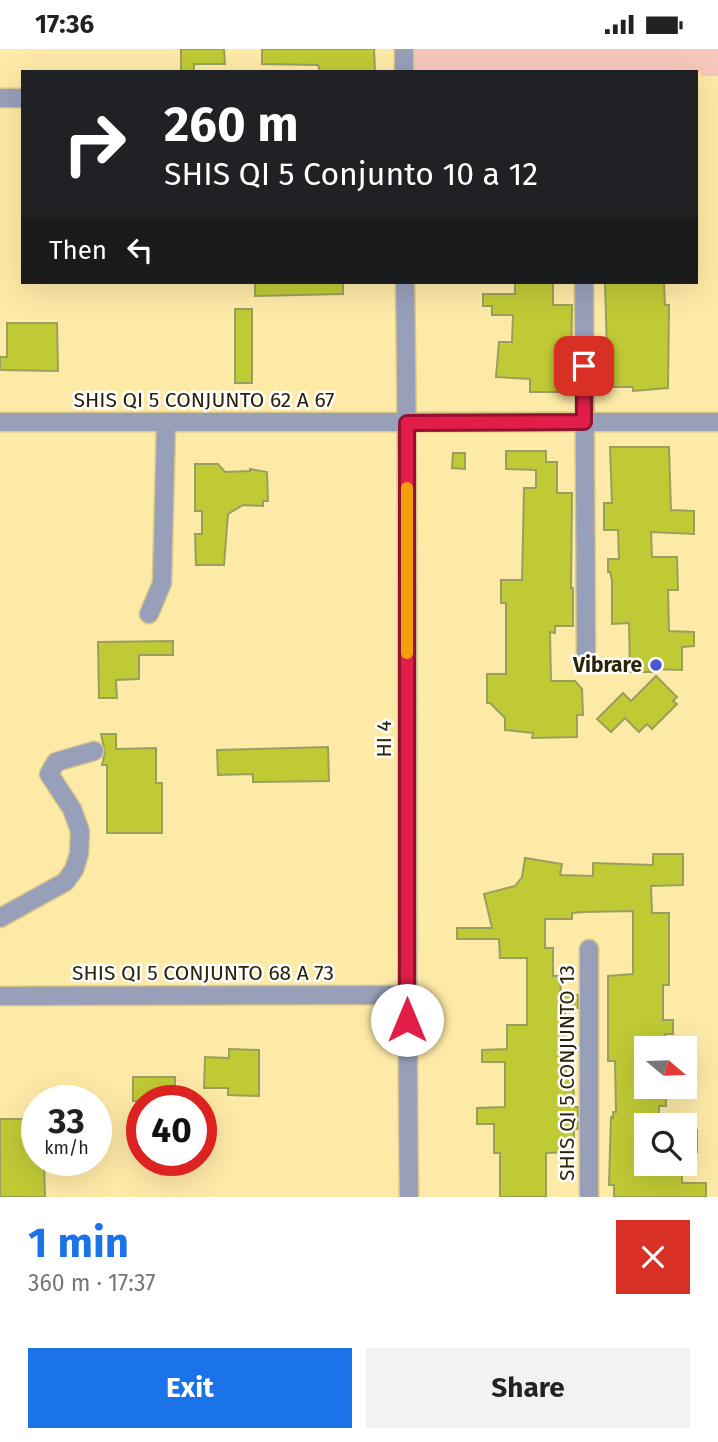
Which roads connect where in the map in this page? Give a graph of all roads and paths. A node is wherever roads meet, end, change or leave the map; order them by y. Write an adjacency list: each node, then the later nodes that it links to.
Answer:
1 (404, 49): 2 (street)
2 (404, 70)
3 (0, 98): 4 (street)
4 (21, 98)
5 (405, 284): 11 (street, HI 4)
6 (584, 284): 8 (street)
7 (0, 422): 10 (street, SHIS QI 5 CONJUNTO 62 A 67)
8 (584, 422): 9 (street, SHIS QI 5 CONJUNTO 62 A 67); 11 (street, SHIS QI 5 CONJUNTO 62 A 67); 13 (street)
9 (718, 422)
10 (166, 423): 11 (street, SHIS QI 5 CONJUNTO 62 A 67); 12 (street)
11 (407, 423): 17 (street, HI 4)
12 (149, 614)
13 (586, 653)
14 (93, 751): 15 (street)
15 (0, 918)
16 (589, 949): 20 (street, SHIS QI 5 CONJUNTO 13)
17 (406, 995): 18 (street, SHIS QI 5 CONJUNTO 68 A 73); 19 (street, HI 4)
18 (0, 996)
19 (409, 1197)
20 (589, 1197)

